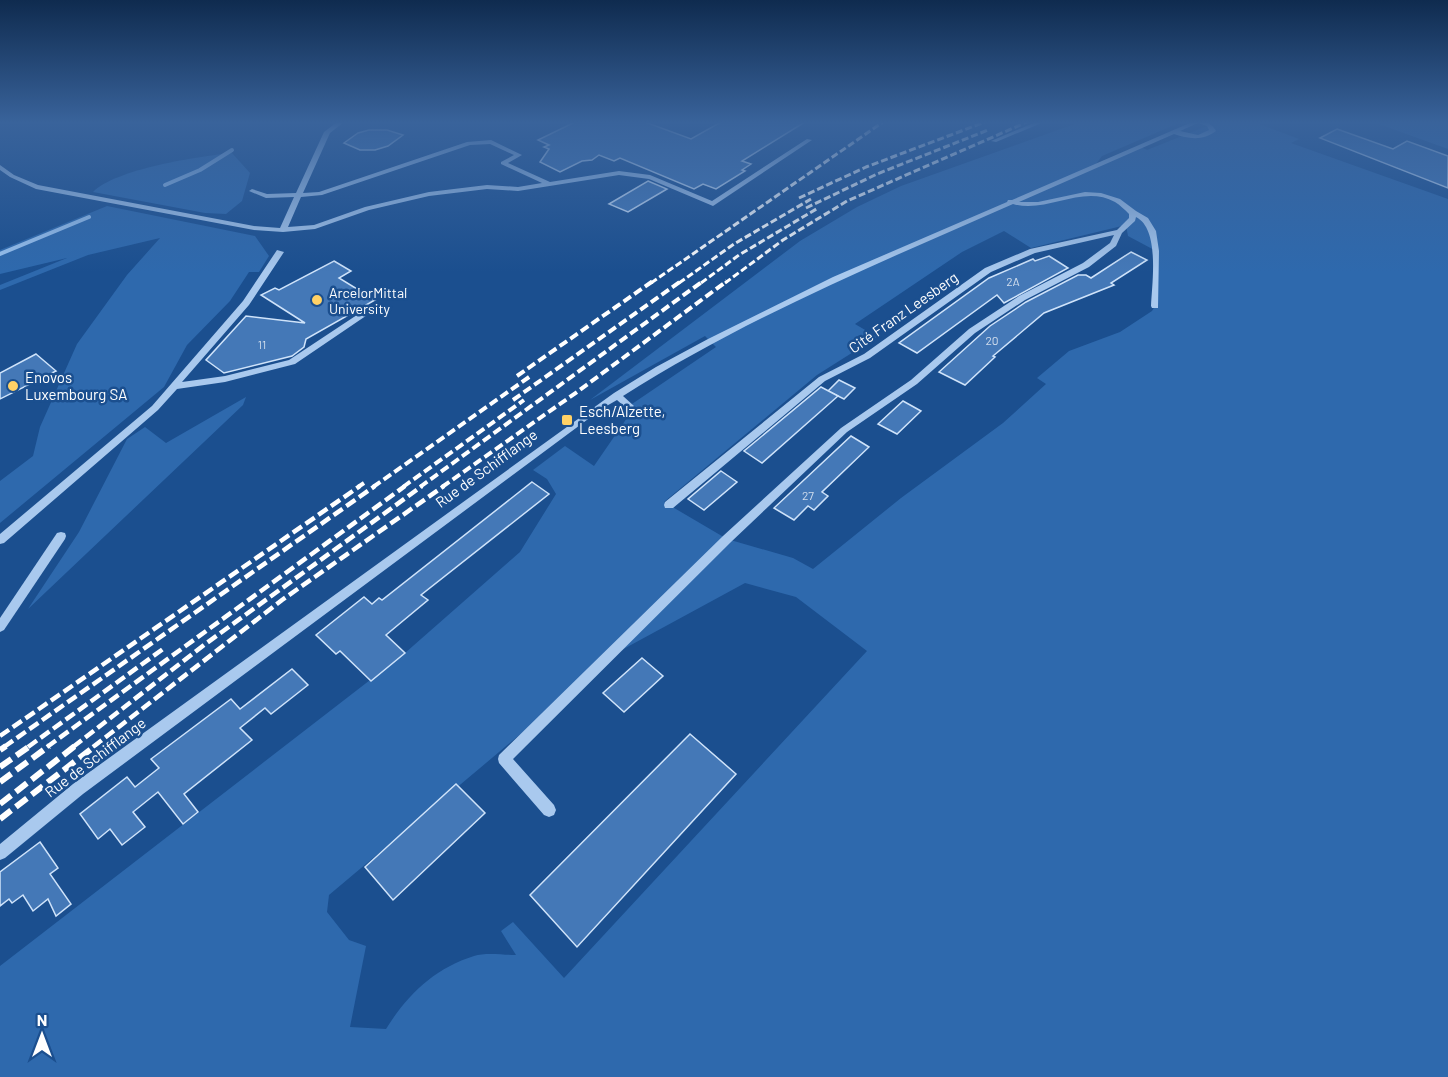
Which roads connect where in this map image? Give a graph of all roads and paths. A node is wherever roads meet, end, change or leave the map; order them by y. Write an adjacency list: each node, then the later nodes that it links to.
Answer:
1 (7, 172): 12 (street)
2 (309, 172): 9 (street)
3 (384, 172): 9 (street)
4 (523, 172): 7 (street)
5 (761, 172): 7 (street)
6 (1077, 172): 10 (street, Rue de Schifflange)
7 (549, 184): 12 (street)
8 (252, 191): 9 (street)
9 (298, 197): 12 (street)
10 (1010, 201): 11 (street); 18 (street, Rue de Schifflange)
11 (1133, 213): 13 (street); 15 (street)
12 (283, 230)
13 (1119, 232): 20 (street, Cité Franz Leesberg); 24 (street)
14 (280, 252): 17 (street)
15 (1155, 306)
16 (375, 307): 17 (street)
17 (176, 386): 22 (street)
18 (617, 395): 19 (street); 25 (street, Rue de Schifflange)
19 (629, 406)
20 (669, 505)
21 (61, 536): 23 (street)
22 (0, 540)
23 (0, 627)
24 (549, 810)
25 (0, 853)

